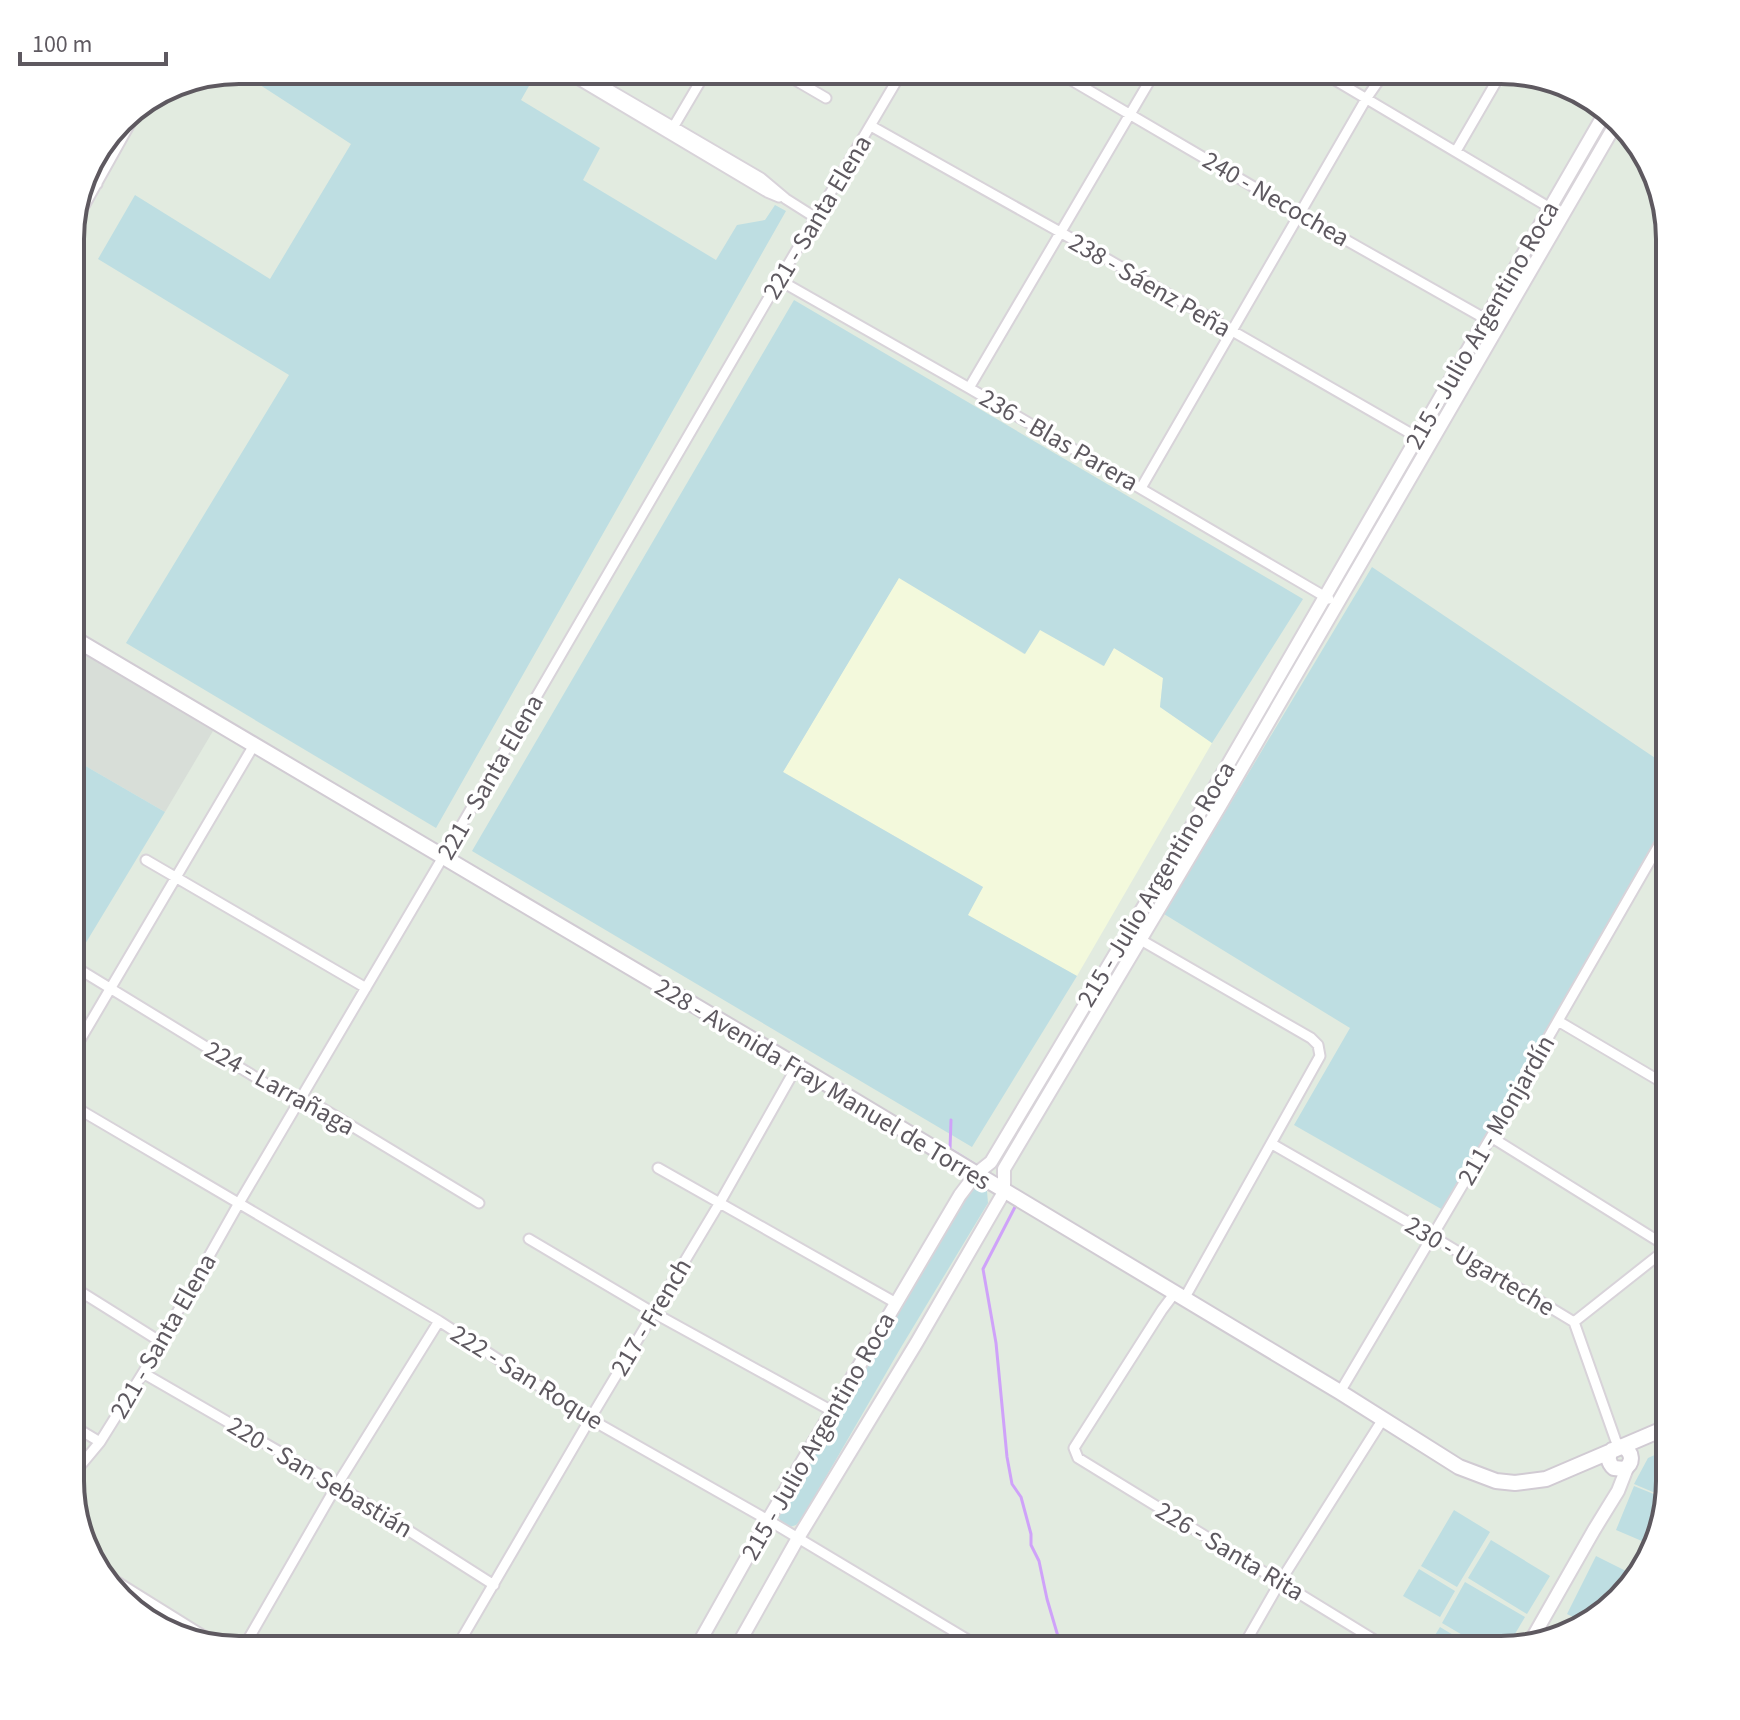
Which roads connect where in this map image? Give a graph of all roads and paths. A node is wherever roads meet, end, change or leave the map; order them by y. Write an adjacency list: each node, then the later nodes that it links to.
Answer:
1 (587, 84): 17 (street)
2 (598, 84): 17 (street)
3 (699, 84): 17 (street)
4 (802, 84): 11 (street)
5 (895, 84): 15 (street, 221 - Santa Elena)
6 (1078, 84): 13 (street, 240 - Necochea)
7 (1148, 84): 13 (street)
8 (1341, 84): 12 (street)
9 (1376, 84): 12 (street)
10 (1495, 84): 19 (street)
11 (826, 98)
12 (1366, 99): 19 (street); 23 (street)
13 (1130, 114): 23 (street, 240 - Necochea); 26 (street)
14 (1600, 120): 22 (street, 215 - Julio Argentino Roca)
15 (871, 126): 25 (street, 221 - Santa Elena); 26 (street, 238 - Sáenz Peña)
16 (1612, 130): 24 (street, 215 - Julio Argentino Roca)
17 (671, 131): 25 (street)
18 (123, 137): 20 (street)
19 (1456, 151): 22 (street)
20 (97, 184): 21 (street)
21 (90, 196)
22 (1550, 207): 24 (street); 28 (street, 215 - Julio Argentino Roca)
23 (1300, 214): 28 (street, 240 - Necochea); 30 (street)
24 (1562, 215): 29 (street, 215 - Julio Argentino Roca)
25 (816, 218): 27 (street, 221 - Santa Elena)
26 (1060, 232): 30 (street, 238 - Sáenz Peña); 31 (street)
27 (779, 280): 31 (street, 236 - Blas Parera); 39 (street, 221 - Santa Elena)
28 (1485, 320): 29 (street, 240 - Necochea); 32 (street, 215 - Julio Argentino Roca)
29 (1498, 326): 32 (street, 215 - Julio Argentino Roca)
30 (1230, 331): 32 (street, 238 - Sáenz Peña); 33 (street)
31 (969, 388): 33 (street, 236 - Blas Parera)
32 (1423, 441): 34 (street, 215 - Julio Argentino Roca); 35 (street, 215 - Julio Argentino Roca)
33 (1141, 488): 34 (street, 236 - Blas Parera)
34 (1325, 596): 35 (street, 236 - Blas Parera); 42 (street, 215 - Julio Argentino Roca)
35 (1337, 604): 43 (street, 215 - Julio Argentino Roca)
36 (84, 644): 37 (main road, 228 - Avenida Fray Manuel de Torres)
37 (254, 745): 39 (main road, 228 - Avenida Fray Manuel de Torres); 41 (street)
38 (1656, 850): 47 (street, 211 - Monjardín)
39 (443, 857): 45 (street, 221 - Santa Elena); 49 (main road, 228 - Avenida Fray Manuel de Torres)
40 (146, 860): 41 (street)
41 (176, 878): 45 (street); 46 (street)
42 (1127, 932): 43 (street); 56 (street, 215 - Julio Argentino Roca)
43 (1140, 939): 54 (street); 57 (street, 215 - Julio Argentino Roca)
44 (84, 972): 46 (street, 224 - Larrañaga)
45 (366, 988): 51 (street, 221 - Santa Elena)
46 (111, 990): 48 (street); 51 (street, 224 - Larrañaga)
47 (1558, 1021): 50 (street); 53 (street, 211 - Monjardín)
48 (84, 1034)
49 (797, 1066): 56 (main road, 228 - Avenida Fray Manuel de Torres); 60 (street, 217 - French)
50 (1656, 1079)
51 (301, 1100): 58 (street, 221 - Santa Elena); 59 (street, 224 - Larrañaga)
52 (84, 1112): 58 (street, 222 - San Roque)
53 (1491, 1137): 61 (street, 211 - Monjardín); 63 (street)
54 (1272, 1144): 61 (street, 230 - Ugarteche); 66 (street)
55 (658, 1168): 60 (street)
56 (976, 1174): 57 (main road, 228 - Avenida Fray Manuel de Torres); 67 (street, 215 - Julio Argentino Roca)
57 (1004, 1192): 66 (main road, 228 - Avenida Fray Manuel de Torres); 87 (street, 215 - Julio Argentino Roca)
58 (239, 1203): 69 (street, 222 - San Roque); 71 (street, 221 - Santa Elena)
59 (479, 1203)
60 (719, 1204): 67 (street); 68 (street, 217 - French)
61 (1432, 1236): 70 (street, 230 - Ugarteche); 73 (street, 211 - Monjardín)
62 (529, 1239): 68 (street)
63 (1656, 1240)
64 (1656, 1261): 70 (street)
65 (84, 1294): 71 (street)
66 (1179, 1297): 73 (main road, 228 - Avenida Fray Manuel de Torres); 88 (street, 226 - Santa Rita)
67 (896, 1303): 74 (street, 215 - Julio Argentino Roca)
68 (654, 1313): 74 (street); 75 (street, 217 - French)
69 (439, 1321): 75 (street, 222 - San Roque); 85 (street)
70 (1574, 1322): 81 (street, 230 - Ugarteche)
71 (161, 1342): 72 (street, 221 - Santa Elena)
72 (143, 1373): 80 (street, 221 - Santa Elena); 85 (street, 220 - San Sebastián)
73 (1340, 1392): 76 (main road, 228 - Avenida Fray Manuel de Torres)
74 (832, 1411): 86 (street, 215 - Julio Argentino Roca)
75 (590, 1419): 86 (street, 222 - San Roque); 89 (street, 217 - French)
76 (1383, 1419): 83 (main road, 228 - Avenida Fray Manuel de Torres); 88 (street)
77 (1656, 1431): 81 (main road, 228 - Avenida Fray Manuel de Torres)
78 (84, 1432): 80 (street)
79 (1656, 1436): 84 (main road, 228 - Avenida Fray Manuel de Torres)
80 (100, 1442): 82 (street, 221 - Santa Elena)
81 (1617, 1448): 83 (main road, 228 - Avenida Fray Manuel de Torres); 84 (main road); 84 (main road)
82 (84, 1461)
83 (1586, 1461): 84 (main road)
84 (1621, 1466): 92 (street)
85 (337, 1485): 89 (street, 220 - San Sebastián); 93 (street)
86 (768, 1520): 87 (street, 222 - San Roque); 95 (street, 215 - Julio Argentino Roca)
87 (798, 1538): 96 (street, 215 - Julio Argentino Roca); 97 (street, 222 - San Roque)
88 (1280, 1582): 98 (street); 99 (street, 226 - Santa Rita)
89 (494, 1585): 94 (street, 217 - French)
90 (127, 1588): 91 (street)
91 (191, 1628)
92 (1538, 1632)
93 (250, 1636)
94 (463, 1636)
95 (703, 1636)
96 (743, 1636)
97 (962, 1636)
98 (1249, 1636)
99 (1368, 1636)

